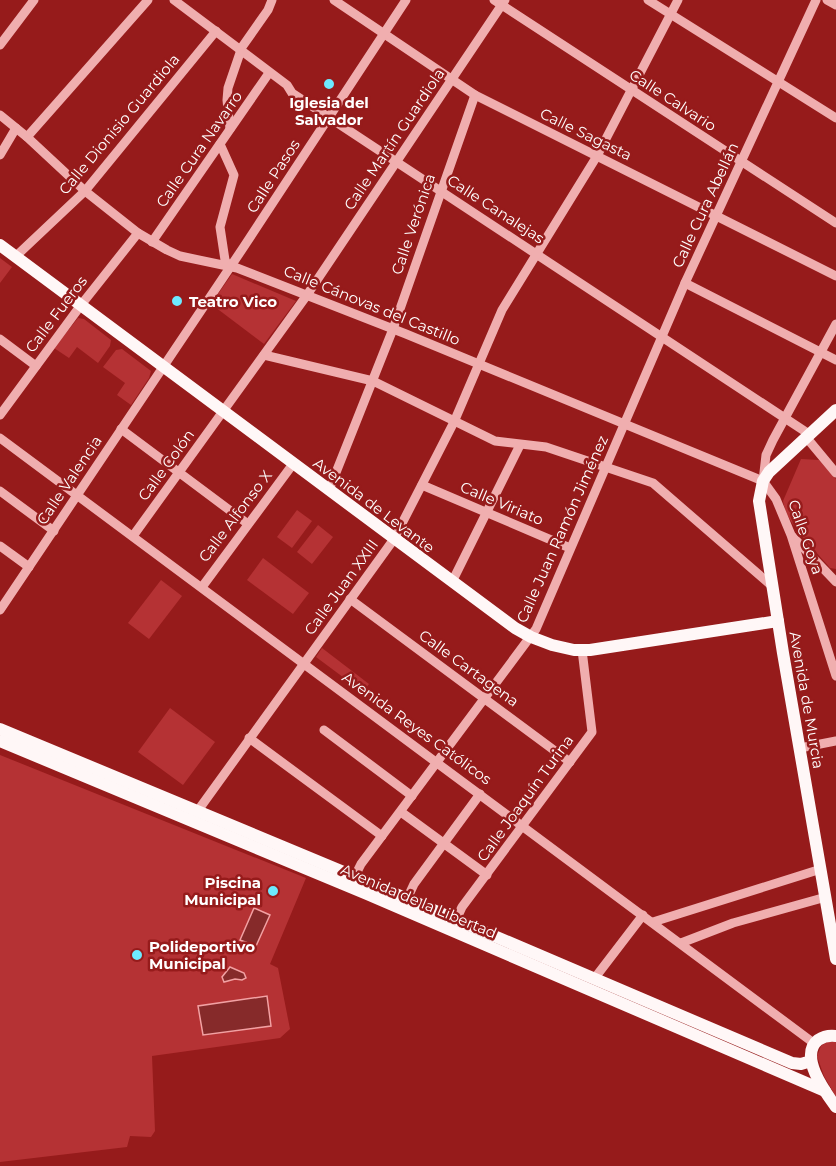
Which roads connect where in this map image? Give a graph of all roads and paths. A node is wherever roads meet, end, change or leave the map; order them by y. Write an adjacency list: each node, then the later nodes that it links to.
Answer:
1 (34, 0): 16 (street)
2 (148, 0): 28 (street)
3 (174, 0): 14 (street, Calle Canalejas)
4 (272, 0): 17 (street)
5 (334, 0): 15 (street, Calle Sagasta)
6 (406, 0): 15 (street, Calle Pasos)
7 (648, 0): 13 (street)
8 (678, 0): 13 (street, Calle Juan XXIII)
9 (816, 0): 20 (street, Calle Cura Abellán)
10 (827, 0): 12 (street)
11 (500, 2): 19 (street, Calle Martín Guardiola); 21 (street, Calle Calvario)
12 (836, 5)
13 (670, 14): 20 (street); 21 (street, Calle Juan XXIII)
14 (216, 32): 17 (street, Calle Canalejas); 34 (street, Calle Dionisio Guardiola)
15 (383, 34): 19 (street, Calle Sagasta); 24 (street, Calle Pasos)
16 (0, 45)
17 (241, 51): 18 (street, Calle Canalejas); 27 (street)
18 (269, 72): 24 (street, Calle Canalejas); 27 (street, Calle Cura Navarro)
19 (452, 80): 22 (street, Calle Sagasta); 32 (street, Calle Martín Guardiola)
20 (778, 81): 25 (street); 33 (street, Calle Cura Abellán)
21 (630, 90): 31 (street, Calle Juan XXIII); 33 (street, Calle Calvario)
22 (475, 95): 31 (street, Calle Sagasta); 35 (street, Calle Verónica)
23 (0, 115): 26 (street, Calle Cánovas del Castillo)
24 (330, 116): 32 (street, Calle Canalejas); 43 (street, Calle Pasos)
25 (836, 118)
26 (16, 128): 28 (street, Calle Cánovas del Castillo); 30 (street)
27 (230, 129): 29 (street, Calle Cura Navarro)
28 (27, 137): 34 (street, Calle Cánovas del Castillo)
29 (220, 144): 39 (street, Calle Cura Navarro); 43 (street)
30 (0, 155)
31 (597, 156): 36 (street, Calle Sagasta); 41 (street, Calle Juan XXIII)
32 (398, 162): 35 (street, Calle Canalejas); 46 (street, Calle Martín Guardiola)
33 (741, 163): 36 (street, Calle Cura Abellán); 37 (street, Calle Calvario)
34 (85, 191): 38 (street, Calle Cánovas del Castillo); 42 (street, Calle Dionisio Guardiola)
35 (440, 191): 41 (street, Calle Canalejas); 49 (street, Calle Verónica)
36 (715, 216): 44 (street, Calle Sagasta); 45 (street, Calle Cura Abellán)
37 (836, 223)
38 (138, 233): 39 (street, Calle Cánovas del Castillo); 47 (street, Calle Fueros)
39 (153, 242): 43 (street, Calle Cánovas del Castillo)
40 (0, 245): 42 (main road, Avenida de Levante)
41 (536, 253): 50 (street, Calle Canalejas); 55 (street, Calle Juan XXIII)
42 (15, 256): 47 (main road, Avenida de Levante)
43 (229, 267): 46 (street, Calle Cánovas del Castillo); 57 (street, Calle Pasos)
44 (836, 276)
45 (685, 283): 50 (street, Calle Cura Abellán); 52 (street)
46 (307, 295): 49 (street, Calle Cánovas del Castillo); 53 (street, Calle Martín Guardiola)
47 (81, 305): 56 (street, Calle Fueros); 57 (main road, Avenida de Levante)
48 (836, 324): 52 (street)
49 (393, 329): 55 (street, Calle Cánovas del Castillo); 58 (street, Calle Verónica)
50 (662, 337): 62 (street, Calle Canalejas); 64 (street, Calle Cura Abellán)
51 (0, 339): 56 (street)
52 (821, 351): 54 (street); 62 (street)
53 (264, 355): 58 (street); 60 (street, Calle Colón)
54 (836, 360)
55 (480, 365): 63 (street, Calle Juan XXIII); 64 (street, Calle Cánovas del Castillo)
56 (36, 366): 61 (street, Calle Fueros)
57 (163, 366): 60 (main road, Avenida de Levante); 65 (street, Calle Valencia)
58 (373, 381): 63 (street); 75 (street, Calle Verónica)
59 (836, 410): 66 (main road)
60 (224, 412): 69 (main road, Avenida de Levante); 71 (street, Calle Colón)
61 (0, 415)
62 (785, 417): 66 (street, Calle Canalejas); 73 (street)
63 (454, 422): 68 (street); 74 (street, Calle Juan XXIII)
64 (624, 424): 70 (street, Calle Juan Ramón Jiménez); 73 (street, Calle Cánovas del Castillo)
65 (121, 429): 71 (street); 77 (street, Calle Valencia)
66 (807, 436): 72 (street, Calle Canalejas); 73 (main road)
67 (0, 438): 77 (street, Avenida Reyes Católicos)
68 (520, 445): 70 (street); 78 (street)
69 (294, 464): 75 (main road, Avenida de Levante); 79 (street, Calle Alfonso X)
70 (605, 468): 85 (street, Calle Juan Ramón Jiménez); 90 (street)
71 (180, 472): 79 (street); 82 (street, Calle Colón)
72 (836, 472)
73 (763, 481): 81 (street, Calle Goya); 90 (main road, Avenida de Murcia)
74 (422, 485): 78 (street, Calle Viriato); 83 (street, Calle Juan XXIII)
75 (329, 490): 83 (main road, Avenida de Levante)
76 (0, 491): 80 (street)
77 (78, 496): 80 (street, Calle Valencia); 82 (street, Avenida Reyes Católicos)
78 (485, 512): 85 (street, Calle Viriato); 88 (street)
79 (248, 524): 89 (street, Calle Alfonso X)
80 (54, 531): 86 (street, Calle Valencia)
81 (791, 535): 87 (street); 97 (street, Calle Goya)
82 (133, 536): 89 (street, Avenida Reyes Católicos)
83 (394, 539): 88 (main road, Avenida de Levante); 91 (street, Calle Juan XXIII)
84 (0, 546): 86 (street)
85 (570, 548): 94 (street, Calle Juan Ramón Jiménez)
86 (29, 567): 92 (street, Calle Valencia)
87 (835, 579)
88 (452, 582): 94 (main road, Avenida de Levante)
89 (202, 586): 96 (street, Avenida Reyes Católicos)
90 (772, 586): 93 (main road, Avenida de Murcia)
91 (350, 599): 96 (street, Calle Juan XXIII); 98 (street, Calle Cartagena)
92 (1, 605)
93 (778, 621): 95 (main road, Avenida de Levante); 104 (main road, Avenida de Murcia)
94 (531, 637): 95 (main road, Avenida de Levante); 98 (street, Calle Juan Ramón Jiménez)
95 (582, 650): 106 (street, Calle Joaquín Turina)
96 (304, 664): 101 (street, Calle Juan XXIII); 105 (street, Avenida Reyes Católicos)
97 (836, 676)
98 (486, 698): 105 (street, Calle Juan Ramón Jiménez); 106 (street, Calle Cartagena)
99 (0, 729): 110 (main road)
100 (324, 730): 108 (street)
101 (249, 738): 110 (street); 112 (street)
102 (0, 741): 110 (main road)
103 (836, 741): 104 (street)
104 (800, 748): 114 (main road, Avenida de Murcia)
105 (438, 762): 107 (street, Avenida Reyes Católicos); 108 (street, Calle Juan Ramón Jiménez)
106 (570, 762): 111 (street, Calle Joaquín Turina)
107 (480, 794): 111 (street, Avenida Reyes Católicos); 113 (street)
108 (412, 796): 109 (street, Calle Juan Ramón Jiménez)
109 (401, 812): 112 (street, Calle Juan Ramón Jiménez); 113 (street)
110 (194, 817): 116 (main road)
111 (524, 826): 115 (street, Calle Joaquín Turina); 119 (street, Avenida Reyes Católicos)
112 (382, 836): 116 (street, Calle Juan Ramón Jiménez)
113 (444, 843): 115 (street); 118 (street)
114 (821, 869): 117 (main road, Avenida de Murcia); 121 (street)
115 (487, 875): 120 (street, Calle Joaquín Turina)
116 (352, 882): 118 (main road); 129 (main road, Avenida de la Libertad)
117 (826, 897): 122 (street); 123 (main road, Avenida de Murcia)
118 (407, 899): 120 (main road)
119 (643, 915): 121 (street, Avenida Reyes Católicos); 124 (street)
120 (456, 921): 124 (main road)
121 (653, 922): 122 (street, Avenida Reyes Católicos)
122 (681, 944): 127 (street, Avenida Reyes Católicos)
123 (836, 958)
124 (594, 979): 128 (main road)
125 (836, 1023): 126 (main road)
126 (831, 1036): 127 (main road)
127 (815, 1044): 128 (main road)
128 (811, 1061): 129 (main road)
129 (825, 1092): 130 (main road)
130 (836, 1107)

